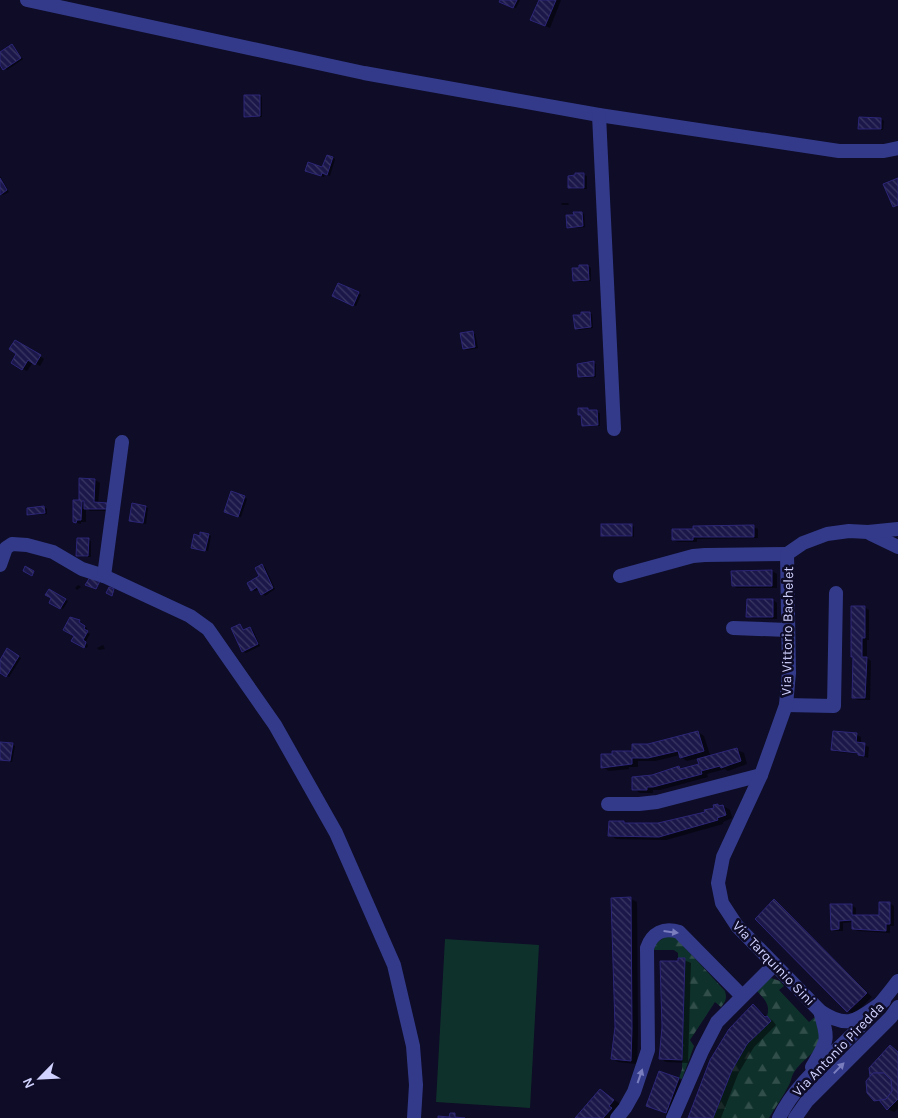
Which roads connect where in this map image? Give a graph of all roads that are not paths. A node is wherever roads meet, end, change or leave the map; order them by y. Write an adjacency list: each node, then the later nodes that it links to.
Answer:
1 (27, 0): 2 (street)
2 (599, 116): 3 (street); 4 (street)
3 (898, 148)
4 (614, 430)
5 (122, 442): 11 (street)
6 (898, 529): 7 (street, Via Vittorio Bachelet)
7 (868, 532): 8 (street, Via Vittorio Bachelet); 9 (street, Via Vittorio Bachelet)
8 (898, 547)
9 (787, 554): 12 (street); 15 (street, Via Vittorio Bachelet)
10 (0, 565): 11 (street)
11 (104, 576): 26 (street)
12 (620, 576)
13 (836, 593): 16 (street, Via Vittorio Bachelet)
14 (733, 628): 15 (street)
15 (788, 630): 16 (street, Via Vittorio Bachelet)
16 (786, 705): 17 (street, Via Vittorio Bachelet)
17 (762, 775): 18 (street); 19 (street, Via Tarquinio Sini)
18 (608, 804)
19 (774, 965): 21 (street); 24 (street, Via Tarquinio Sini)
20 (898, 981): 22 (street, Via Antonio Piredda)
21 (742, 996): 27 (street, one-way to 21); 28 (street)
22 (884, 1002): 24 (street, Via Tarquinio Sini); 25 (street, Via Antonio Piredda)
23 (898, 1007): 30 (street, Via Antonio Piredda, one-way to 23)
24 (820, 1011): 25 (street, Via Tarquinio Sini)
25 (804, 1080): 29 (street, Via Antonio Piredda)
26 (414, 1118)
27 (617, 1118)
28 (673, 1118)
29 (779, 1118)
30 (795, 1118)

